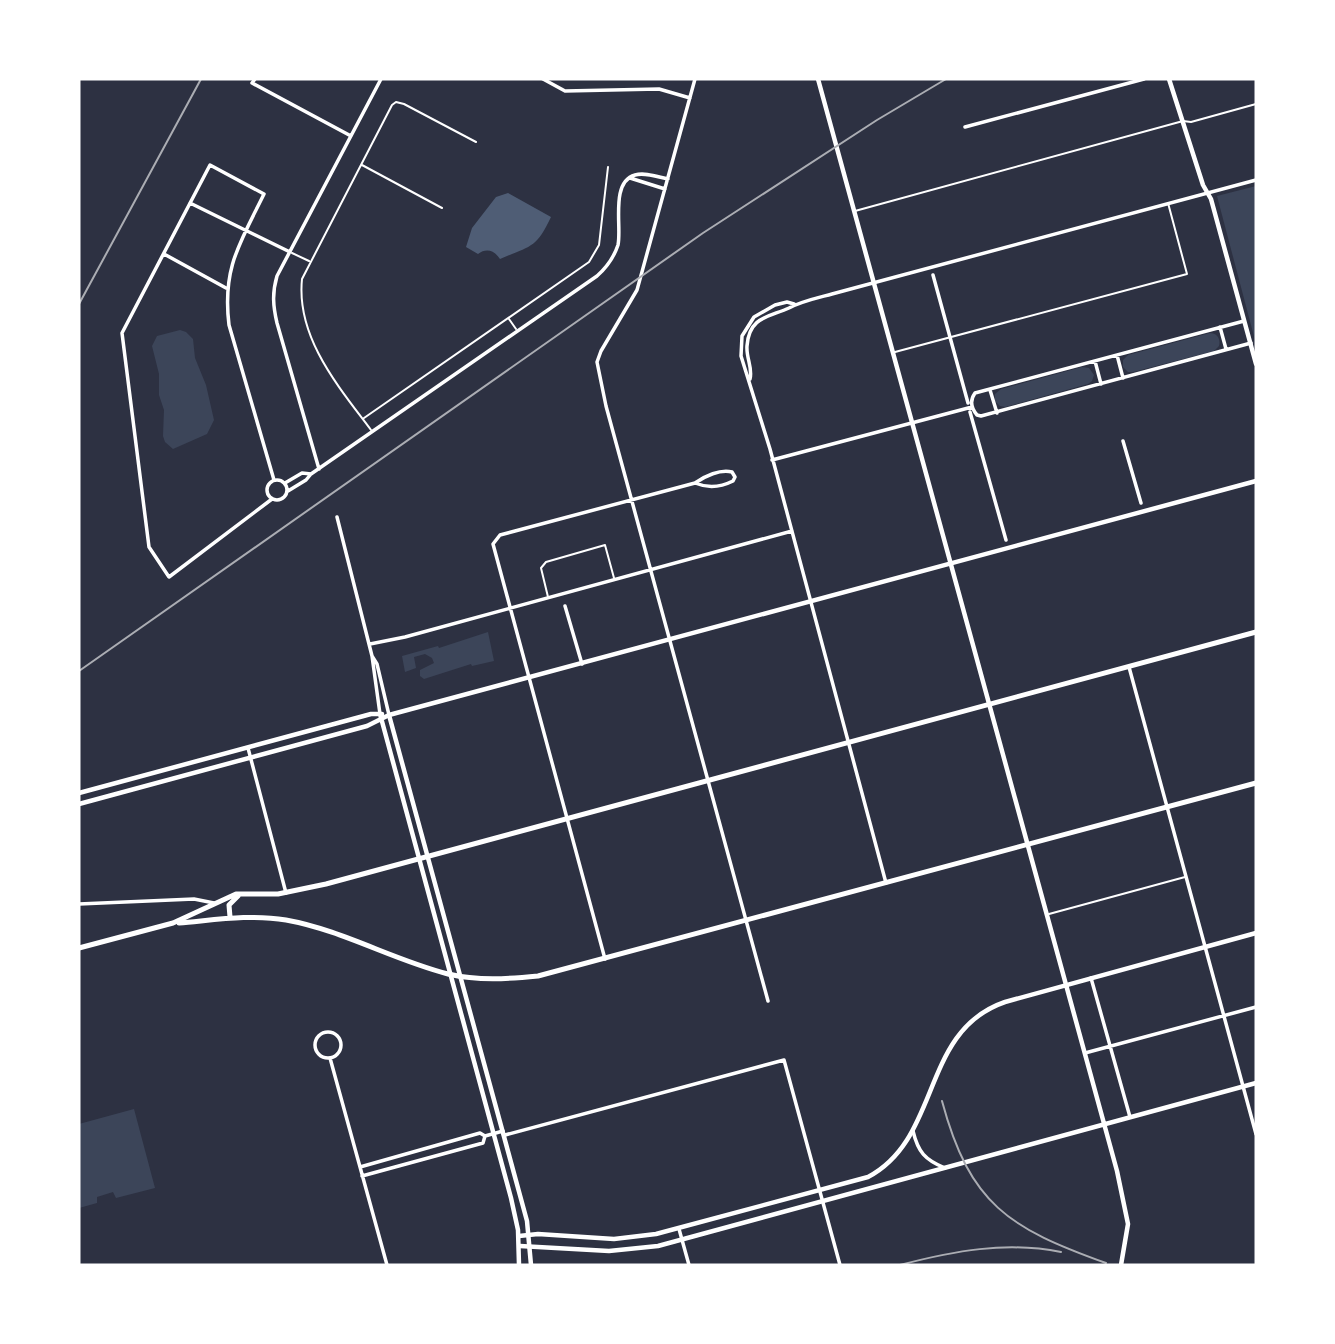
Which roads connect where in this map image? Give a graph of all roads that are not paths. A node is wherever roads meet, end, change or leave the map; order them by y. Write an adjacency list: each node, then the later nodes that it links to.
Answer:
1 (255, 79): 12 (street)
2 (381, 79): 12 (street)
3 (543, 79): 8 (street)
4 (695, 79): 8 (street)
5 (818, 79): 24 (street)
6 (1144, 79): 11 (street)
7 (1169, 79): 10 (street)
8 (690, 98): 17 (street)
9 (1256, 104): 10 (lane)
10 (1183, 121): 20 (street); 24 (lane)
11 (965, 127)
12 (351, 136): 26 (street)
13 (476, 142): 14 (lane)
14 (361, 165): 23 (lane); 28 (lane)
15 (608, 167): 32 (lane)
16 (630, 178): 17 (street); 19 (street); 35 (street)
17 (668, 179): 19 (street)
18 (1256, 180): 20 (street)
19 (665, 189): 63 (street)
20 (1207, 192): 21 (street); 33 (street)
21 (1168, 202): 30 (street); 36 (lane)
22 (190, 203): 25 (street); 25 (street); 27 (street)
23 (442, 208)
24 (854, 212): 30 (street)
25 (246, 231): 26 (street); 31 (street)
26 (290, 253): 28 (lane); 55 (street)
27 (163, 254): 31 (street); 62 (street)
28 (310, 262): 50 (lane)
29 (933, 275): 36 (street)
30 (874, 283): 39 (street); 54 (street)
31 (227, 289): 57 (street)
32 (508, 318): 35 (lane); 50 (lane)
33 (1244, 321): 34 (street); 37 (street)
34 (1220, 327): 38 (street); 40 (street)
35 (518, 332): 52 (street)
36 (950, 338): 39 (lane); 46 (street)
37 (1251, 343): 38 (street); 42 (street)
38 (1226, 349): 43 (street)
39 (892, 353): 51 (street)
40 (1117, 355): 41 (street); 43 (street)
41 (1095, 361): 44 (street); 45 (street)
42 (1256, 364)
43 (1123, 378): 44 (street)
44 (1101, 384): 49 (street)
45 (990, 390): 47 (street); 49 (street)
46 (968, 402)
47 (972, 407): 49 (street); 51 (street)
48 (970, 412): 67 (street)
49 (997, 413)
50 (363, 419): 52 (lane)
51 (912, 424): 54 (street); 68 (street)
52 (373, 432): 55 (street)
53 (1123, 441): 64 (street)
54 (772, 460): 66 (street)
55 (319, 469): 56 (street)
56 (311, 474): 59 (street); 61 (street)
57 (274, 480): 59 (street); 62 (street)
58 (1256, 481): 68 (street)
59 (285, 483): 61 (street)
60 (695, 483): 60 (street); 63 (street)
61 (288, 491): 62 (street)
62 (272, 499)
63 (631, 500): 69 (street); 74 (street)
64 (1141, 503)
65 (337, 517): 77 (street)
66 (792, 531): 69 (street); 72 (street)
67 (1006, 540)
68 (950, 564): 72 (street); 82 (street)
69 (650, 569): 70 (street); 76 (street)
70 (615, 579): 71 (street); 71 (lane)
71 (548, 597): 74 (street)
72 (810, 602): 76 (street); 85 (street)
73 (565, 606): 79 (street)
74 (510, 607): 77 (street); 81 (street)
75 (1256, 632): 80 (main road)
76 (669, 640): 79 (street); 88 (street)
77 (370, 645): 78 (street)
78 (372, 656): 83 (street); 84 (street)
79 (582, 664): 81 (street)
80 (1129, 667): 82 (main road); 92 (street)
81 (529, 678): 83 (street); 93 (street)
82 (989, 704): 85 (main road); 94 (street)
83 (389, 715): 84 (street); 95 (street)
84 (380, 717): 86 (street); 87 (street); 96 (street)
85 (848, 742): 88 (main road); 98 (street)
86 (248, 748): 87 (street); 90 (street)
87 (250, 758): 91 (street); 99 (street)
88 (708, 780): 93 (main road); 105 (street)
89 (1256, 783): 92 (main road)
90 (79, 793)
91 (79, 804)
92 (1167, 807): 94 (main road); 97 (street)
93 (567, 818): 95 (main road); 110 (street)
94 (1027, 845): 98 (main road); 103 (street)
95 (428, 856): 96 (main road); 112 (street)
96 (418, 859): 99 (main road); 111 (street)
97 (1186, 877): 103 (lane); 108 (street)
98 (887, 883): 105 (main road)
99 (286, 893): 100 (main road)
100 (240, 894): 101 (main road); 104 (main road)
101 (214, 903): 102 (street); 106 (main road)
102 (79, 904)
103 (1046, 915): 114 (street)
104 (230, 917): 106 (main road); 111 (main road)
105 (746, 921): 110 (main road); 115 (street)
106 (173, 923): 109 (main road)
107 (1256, 933): 108 (street)
108 (1206, 947): 113 (street); 117 (street)
109 (79, 948)
110 (605, 959): 112 (main road)
111 (450, 974): 112 (main road); 127 (street)
112 (460, 976): 126 (street)
113 (1091, 978): 114 (street); 118 (street)
114 (1066, 984): 119 (street); 125 (street)
115 (768, 1001)
116 (1256, 1007): 117 (street)
117 (1224, 1016): 118 (street); 122 (street)
118 (1111, 1047): 119 (street); 123 (street)
119 (1085, 1054): 124 (street)
120 (330, 1058): 120 (street); 131 (street)
121 (1256, 1083): 122 (street)
122 (1243, 1086): 123 (street); 128 (street)
123 (1130, 1117): 124 (street)
124 (1104, 1124): 130 (street); 145 (street)
125 (913, 1130): 130 (street); 132 (street)
126 (504, 1133): 127 (street); 132 (street); 135 (street)
127 (492, 1134): 129 (street); 136 (street)
128 (1256, 1134)
129 (485, 1136): 131 (street); 131 (street)
130 (945, 1168): 133 (street)
131 (361, 1171): 140 (street)
132 (820, 1191): 133 (street); 134 (street)
133 (823, 1201): 137 (street); 144 (street)
134 (679, 1228): 135 (street); 137 (street)
135 (530, 1235): 136 (street); 139 (street)
136 (519, 1236): 138 (street)
137 (682, 1239): 139 (street); 143 (street)
138 (520, 1246): 139 (street); 141 (street)
139 (531, 1246): 142 (street)
140 (387, 1265)
141 (519, 1265)
142 (531, 1265)
143 (690, 1265)
144 (840, 1265)
145 (1121, 1265)

